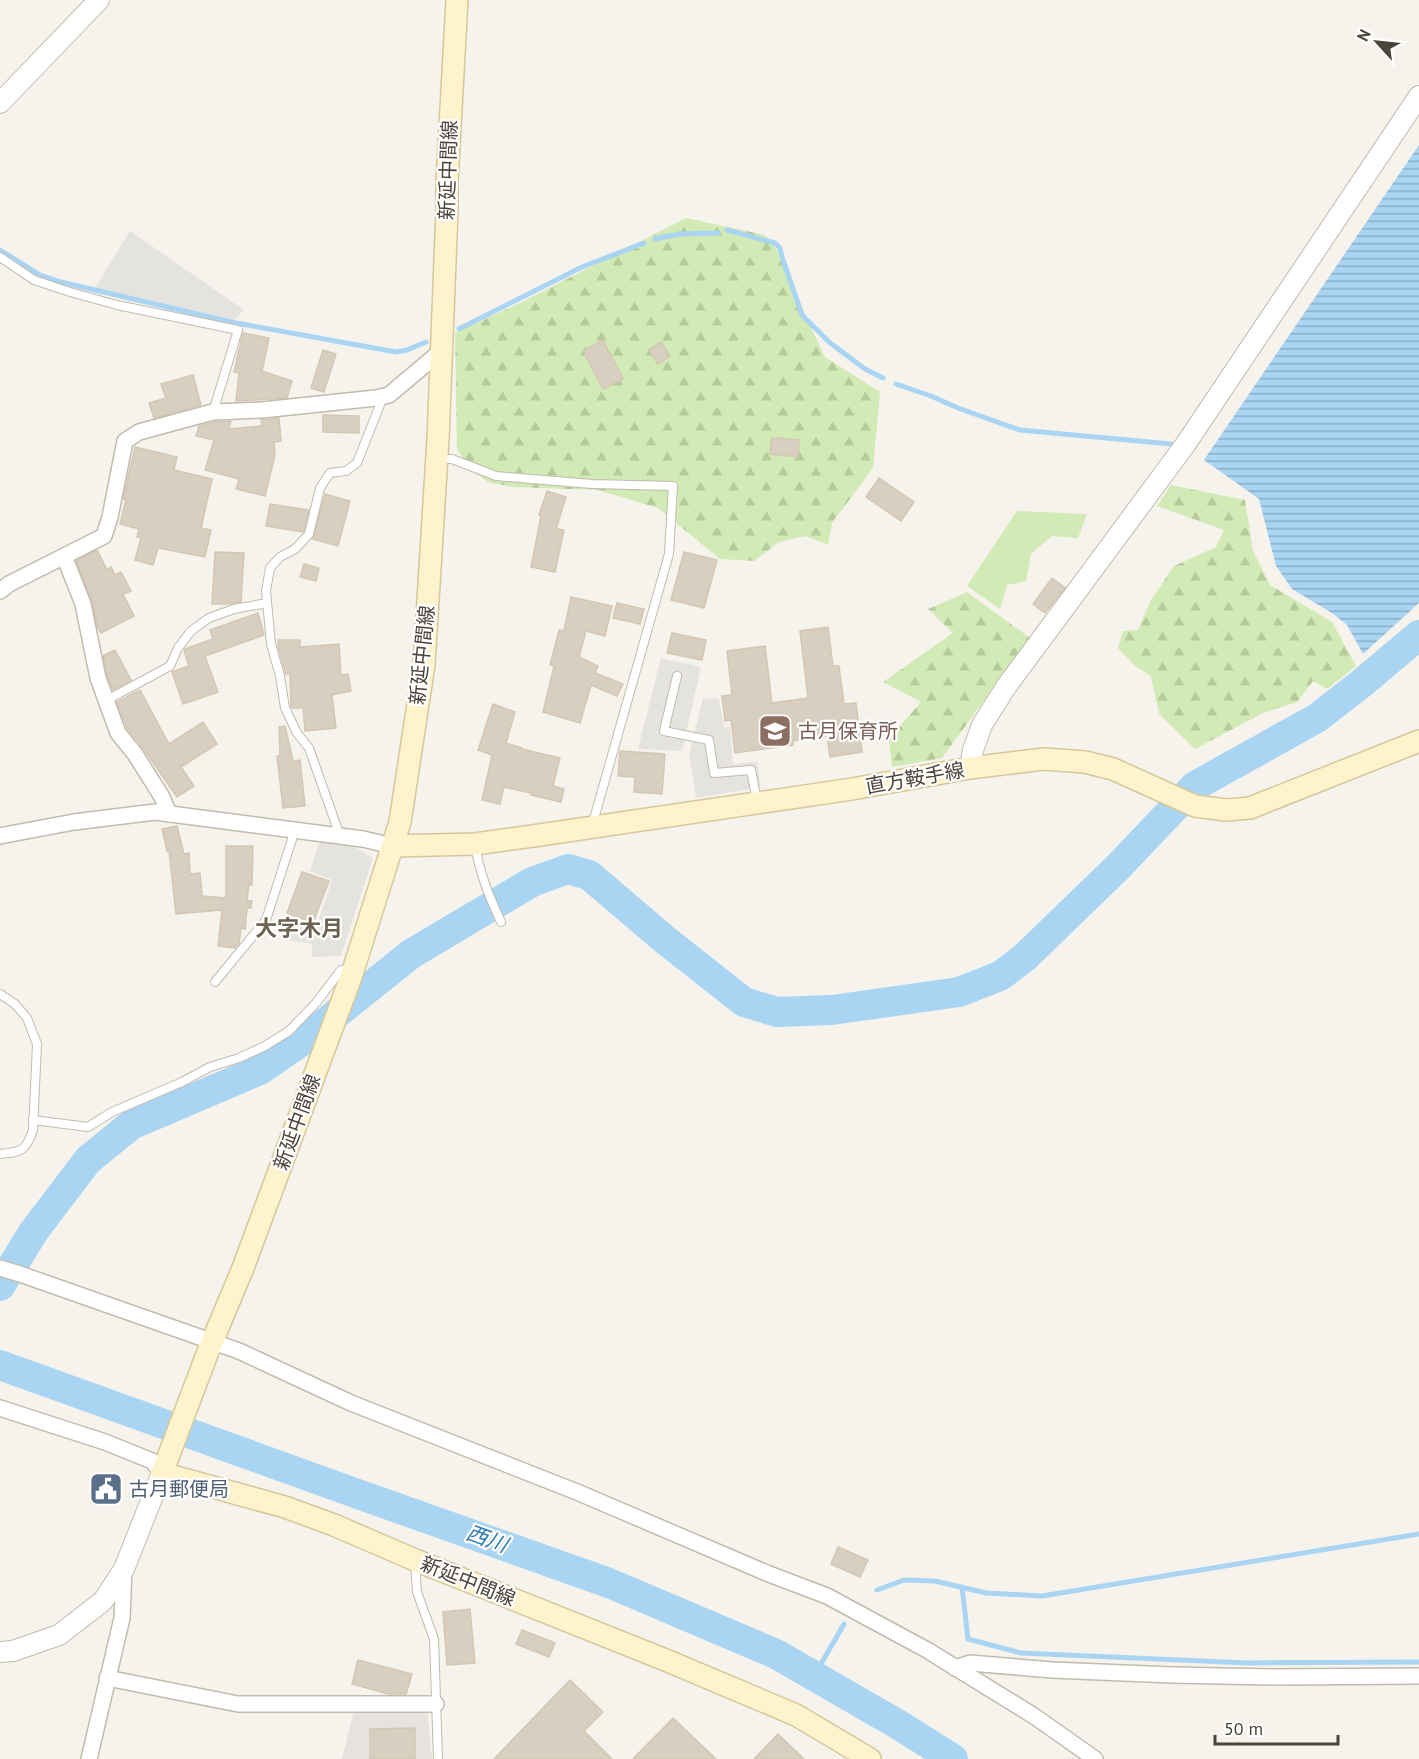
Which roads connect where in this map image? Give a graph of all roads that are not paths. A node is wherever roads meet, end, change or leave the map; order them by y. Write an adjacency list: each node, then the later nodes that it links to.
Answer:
1 (99, 0): 4 (street)
2 (456, 0): 6 (main road, 新延中間線)
3 (1419, 96): 16 (street)
4 (0, 103)
5 (0, 257): 8 (lane)
6 (440, 354): 7 (street); 9 (main road, 新延中間線)
7 (383, 397): 8 (street); 12 (lane)
8 (213, 412): 10 (street)
9 (436, 459): 19 (lane); 24 (main road, 新延中間線)
10 (64, 556): 11 (street); 14 (street)
11 (0, 591)
12 (267, 603): 14 (lane); 22 (lane)
13 (677, 676): 17 (lane)
14 (107, 700): 18 (street)
15 (1419, 741): 16 (main road, 直方鞍手線)
16 (970, 768): 17 (main road, 直方鞍手線)
17 (757, 802): 19 (main road, 直方鞍手線)
18 (169, 814): 20 (street); 21 (street)
19 (591, 827): 23 (main road, 直方鞍手線)
20 (295, 830): 22 (street); 27 (lane)
21 (0, 836)
22 (340, 836): 24 (street)
23 (475, 844): 24 (main road, 直方鞍手線); 25 (lane)
24 (392, 846): 26 (main road, 新延中間線)
25 (501, 922)
26 (352, 973): 29 (lane); 32 (main road, 新延中間線)
27 (214, 982)
28 (0, 994): 29 (lane)
29 (33, 1120): 30 (lane)
30 (0, 1154)
31 (0, 1268): 32 (street)
32 (211, 1346): 34 (main road, 新延中間線); 38 (street)
33 (0, 1408): 34 (street)
34 (162, 1473): 35 (main road, 新延中間線); 36 (street)
35 (415, 1560): 41 (lane); 44 (main road, 新延中間線)
36 (124, 1569): 37 (street); 40 (street)
37 (0, 1652)
38 (955, 1668): 39 (street); 45 (street)
39 (1419, 1676)
40 (107, 1678): 41 (street); 42 (street)
41 (436, 1704): 43 (lane)
42 (89, 1759)
43 (438, 1759)
44 (870, 1759)
45 (1093, 1759)

